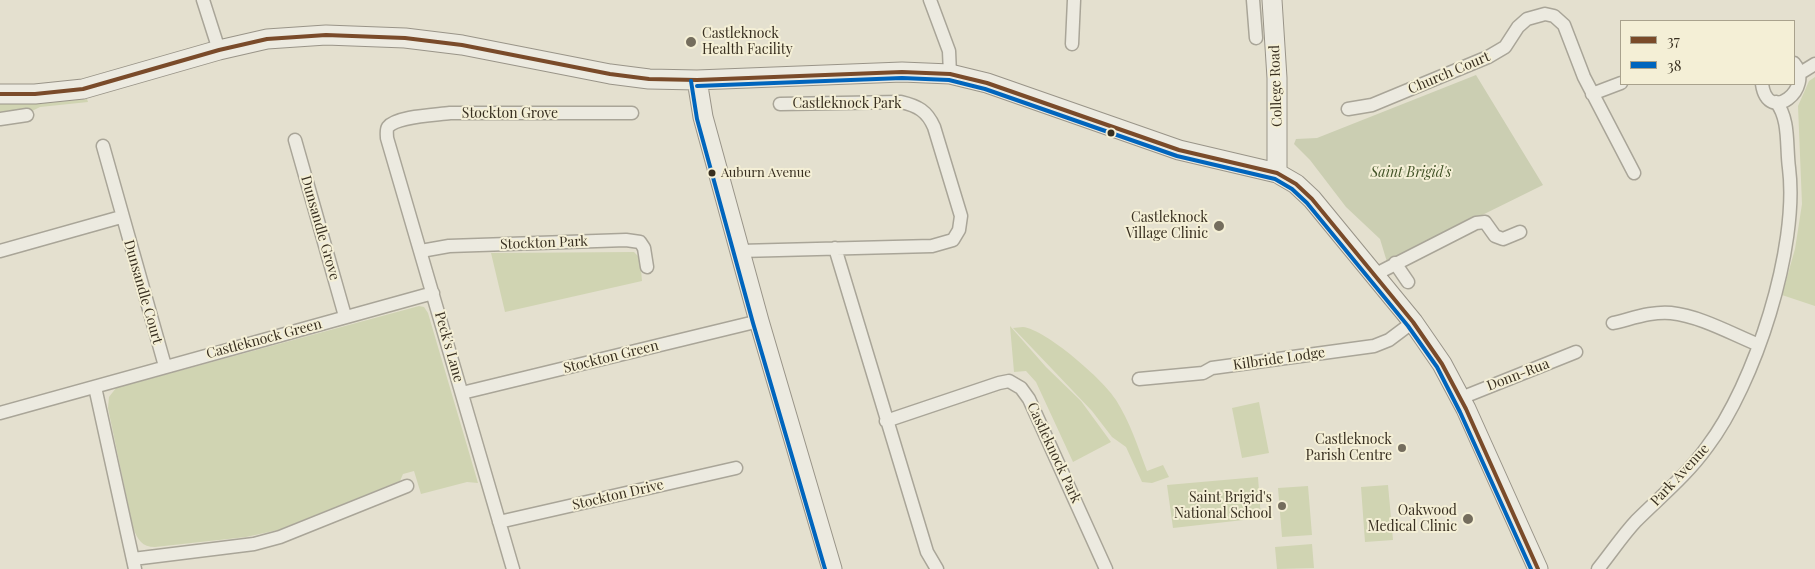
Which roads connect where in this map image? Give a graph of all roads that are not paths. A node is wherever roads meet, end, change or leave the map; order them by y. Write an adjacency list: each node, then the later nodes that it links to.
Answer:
1 (203, 0): 8 (street)
2 (930, 0): 11 (street)
3 (1074, 0): 7 (street)
4 (1253, 0): 6 (street)
5 (1272, 0): 26 (main road, College Road)
6 (1256, 38)
7 (1072, 44)
8 (219, 50): 12 (main road); 15 (main road)
9 (1815, 64): 10 (street)
10 (1798, 68): 17 (street)
11 (950, 74): 12 (main road); 26 (main road)
12 (698, 80): 33 (main road)
13 (1620, 83): 16 (street)
14 (1762, 85): 17 (street, Park Avenue)
15 (0, 94)
16 (1592, 94): 19 (street, Church Court); 27 (street)
17 (1776, 102): 43 (street, Park Avenue)
18 (780, 104): 30 (street, Castleknock Park)
19 (1348, 109)
20 (632, 113): 23 (street, Stockton Grove)
21 (27, 115): 22 (street)
22 (0, 119)
23 (389, 126): 32 (street, Peck's Lane)
24 (295, 140): 39 (street, Dunsandle Grove)
25 (103, 146): 28 (street, Dunsandle Court)
26 (1277, 173): 36 (main road)
27 (1634, 173)
28 (122, 217): 31 (street); 45 (street, Dunsandle Court)
29 (1520, 232): 34 (street)
30 (835, 248): 33 (street, Castleknock Park); 51 (street)
31 (0, 251)
32 (421, 251): 35 (street, Stockton Park); 38 (street, Peck's Lane)
33 (740, 251): 40 (main road)
34 (1395, 263): 36 (street); 37 (street)
35 (647, 267)
36 (1374, 275): 41 (main road)
37 (1408, 282)
38 (433, 293): 39 (street, Castleknock Green); 48 (street, Peck's Lane)
39 (345, 316): 45 (street, Castleknock Green)
40 (759, 321): 48 (street, Stockton Green); 57 (main road)
41 (1413, 322): 46 (street, Kilbride Lodge); 49 (main road)
42 (1613, 323): 43 (street)
43 (1759, 345): 61 (street, Park Avenue)
44 (1576, 352): 49 (street, Donn-Rua)
45 (165, 366): 47 (street, Castleknock Green)
46 (1139, 379)
47 (95, 387): 50 (street, Castleknock Green); 55 (street)
48 (462, 394): 54 (street, Peck's Lane)
49 (1461, 398): 60 (main road)
50 (0, 413)
51 (886, 421): 58 (street); 59 (street, Castleknock Park)
52 (736, 468): 54 (street, Stockton Drive)
53 (407, 486): 55 (street)
54 (500, 522): 56 (street, Peck's Lane)
55 (134, 564)
56 (513, 569)
57 (832, 569)
58 (937, 569)
59 (1105, 569)
60 (1538, 569)
61 (1598, 569)

